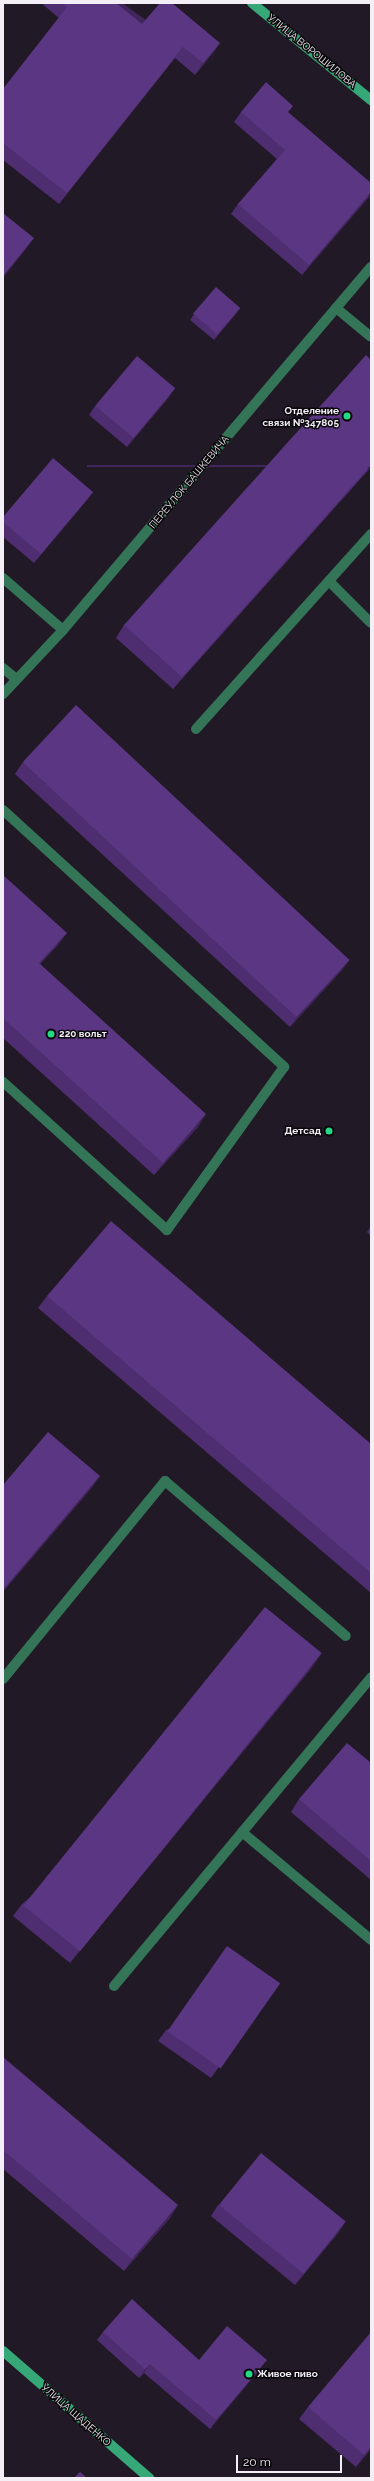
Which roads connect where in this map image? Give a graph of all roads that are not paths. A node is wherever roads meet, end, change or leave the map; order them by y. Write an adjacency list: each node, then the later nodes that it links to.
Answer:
1 (252, 3): 2 (street, УЛИЦА ВОРОШИЛОВА)
2 (371, 100)
3 (371, 267): 4 (street, ПЕРЕУЛОК БАШКЕВИЧА)
4 (336, 308): 5 (street); 10 (street, ПЕРЕУЛОК БАШКЕВИЧА)
5 (371, 337)
6 (371, 534): 8 (street)
7 (3, 578): 10 (street)
8 (329, 581): 9 (street); 14 (street)
9 (371, 622)
10 (63, 630): 12 (street, ПЕРЕУЛОК БАШКЕВИЧА)
11 (3, 668): 12 (street)
12 (16, 679): 13 (street, ПЕРЕУЛОК БАШКЕВИЧА)
13 (3, 694)
14 (196, 729)
15 (3, 810): 16 (street)
16 (3, 1082)
17 (346, 1636): 19 (street)
18 (371, 1677): 20 (street)
19 (3, 1680)
20 (242, 1832): 21 (street); 22 (street)
21 (371, 1940)
22 (114, 1986)
23 (3, 2351): 24 (street, УЛИЦА ЩАДЕНКО)
24 (149, 2478)

